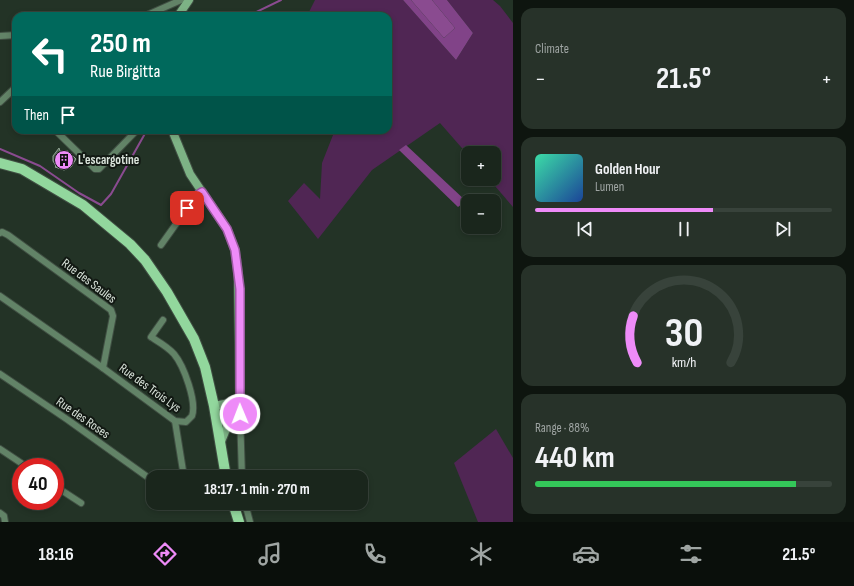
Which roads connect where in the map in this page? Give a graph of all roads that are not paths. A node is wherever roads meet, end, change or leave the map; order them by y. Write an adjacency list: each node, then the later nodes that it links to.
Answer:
1 (184, 2): 2 (street); 3 (street)
2 (154, 12)
3 (180, 12)
4 (12, 35): 5 (street)
5 (0, 36)
6 (12, 91): 7 (street)
7 (3, 96): 8 (street)
8 (0, 102)
9 (59, 134): 10 (street)
10 (133, 134)
11 (174, 134): 13 (street)
12 (0, 163): 21 (main road)
13 (202, 192): 15 (street); 20 (street)
14 (3, 234): 18 (street, Rue des Saules)
15 (161, 245)
16 (0, 296): 18 (street, Rue des Trois Lys)
17 (163, 320): 23 (street, Rue des Trois Lys)
18 (103, 368): 23 (street, Rue des Trois Lys)
19 (0, 374): 30 (street, Rue des Roses)
20 (240, 401): 21 (street); 22 (street)
21 (214, 406): 24 (main road)
22 (240, 414): 24 (street); 29 (street)
23 (175, 421): 27 (street)
24 (220, 444): 28 (main road)
25 (0, 449): 26 (street)
26 (14, 458)
27 (183, 470)
28 (225, 470)
29 (242, 470)
30 (146, 476)
31 (64, 492): 32 (street)
32 (81, 503)
33 (235, 510): 37 (main road)
34 (247, 510): 38 (street)
35 (0, 513): 36 (street)
36 (5, 522)
37 (239, 522)
38 (250, 522)

